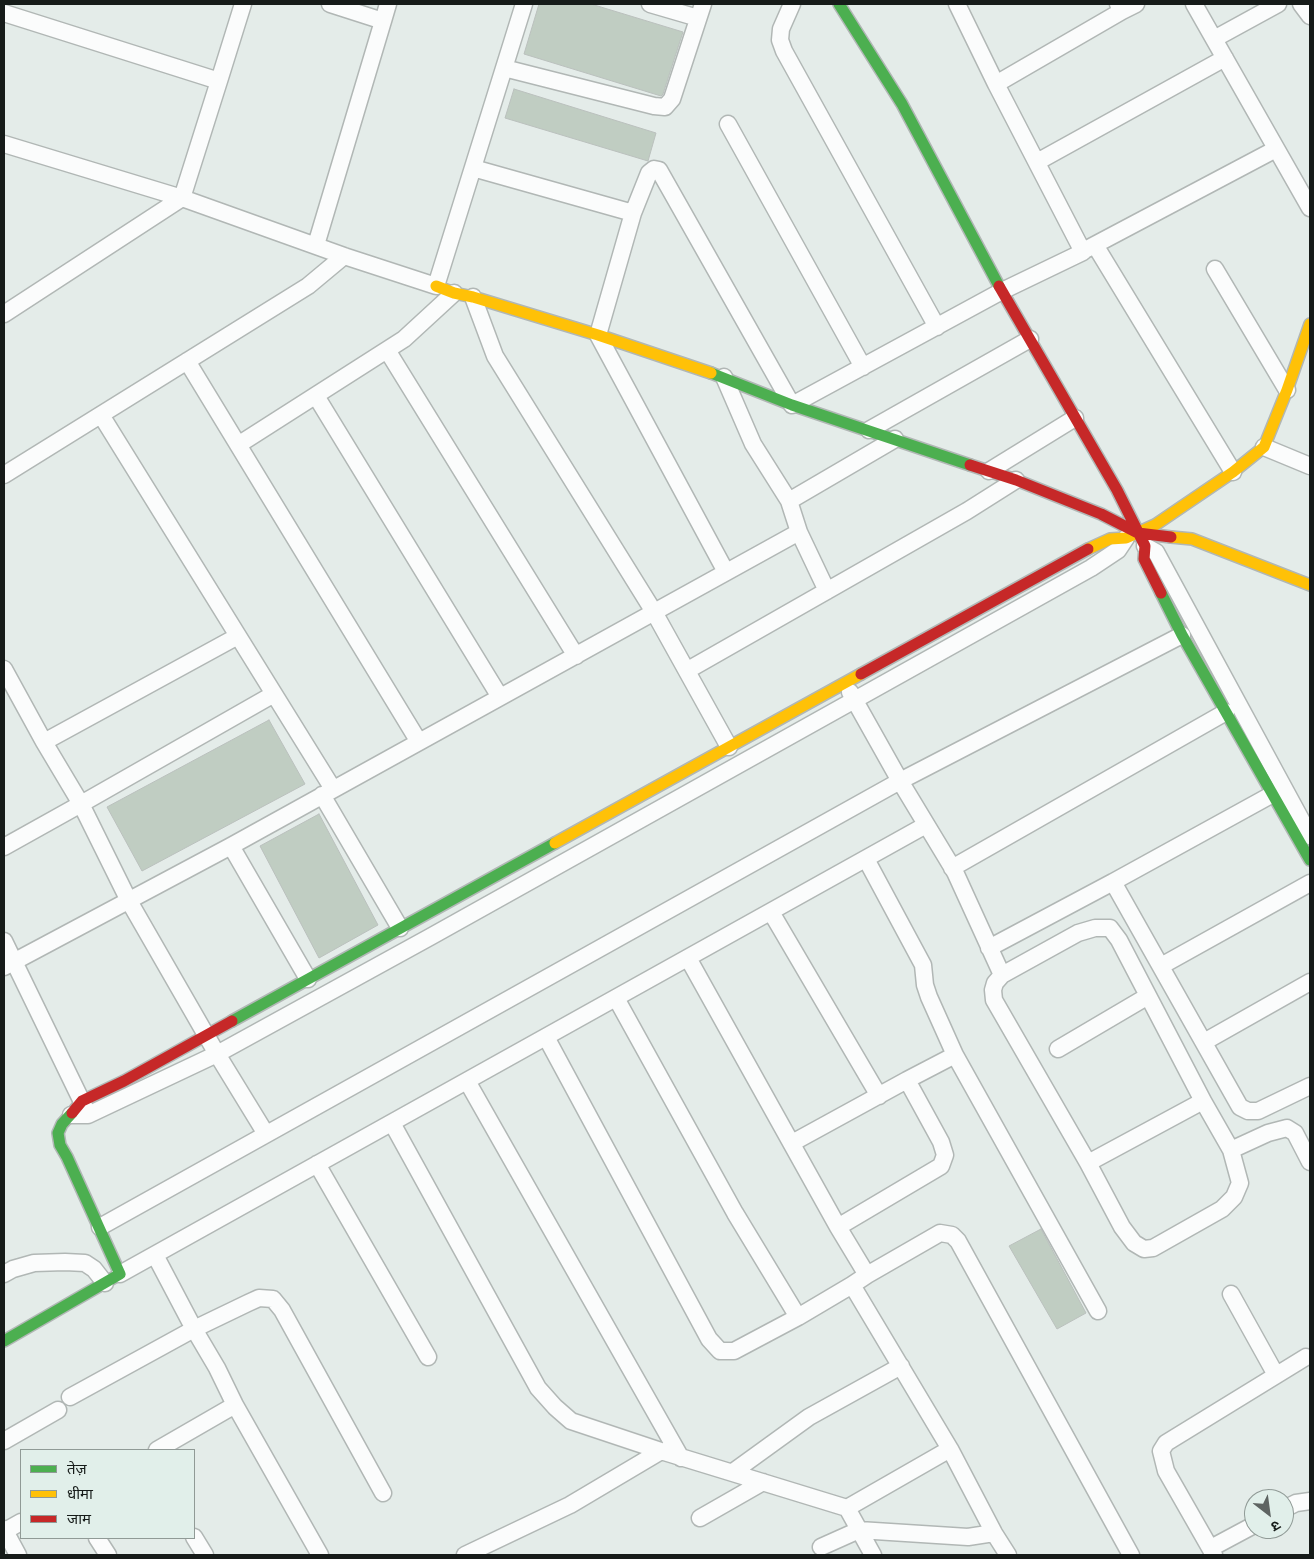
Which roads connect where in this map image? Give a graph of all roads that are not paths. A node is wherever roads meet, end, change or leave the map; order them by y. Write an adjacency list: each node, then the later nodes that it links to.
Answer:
1 (243, 4): 20 (street)
2 (330, 4): 16 (street)
3 (388, 4): 16 (street)
4 (524, 4): 19 (street)
5 (650, 4): 13 (street)
6 (792, 4): 40 (street)
7 (839, 4): 35 (street)
8 (957, 4): 21 (street)
9 (1194, 4): 17 (street)
10 (1278, 4): 17 (street)
11 (1302, 4): 15 (street)
12 (1126, 6): 21 (street)
13 (700, 11): 19 (street)
14 (4, 13): 20 (street)
15 (1310, 16)
16 (383, 21): 30 (street)
17 (1214, 39): 18 (street)
18 (1225, 58): 24 (street); 25 (street)
19 (504, 68): 26 (street)
20 (219, 81): 27 (street)
21 (996, 84): 25 (street)
22 (728, 124): 46 (street)
23 (5, 146): 27 (street)
24 (1276, 149): 28 (street); 31 (street)
25 (1037, 162): 31 (street)
26 (474, 168): 29 (street); 34 (street)
27 (182, 198): 30 (street); 38 (street)
28 (1310, 208)
29 (633, 213): 41 (street); 50 (street)
30 (316, 245): 32 (street)
31 (1089, 248): 35 (street); 59 (street)
32 (344, 256): 34 (street); 45 (street)
33 (1215, 269): 48 (street)
34 (436, 286): 36 (street)
35 (1002, 291): 40 (street); 42 (street)
36 (454, 293): 37 (street); 43 (street)
37 (474, 297): 41 (street); 69 (street)
38 (4, 314)
39 (1310, 324): 44 (street)
40 (937, 327): 46 (street)
41 (598, 336): 47 (street); 65 (street)
42 (1030, 339): 52 (street); 53 (street)
43 (388, 350): 49 (street); 72 (street)
44 (1306, 355): 48 (street)
45 (186, 361): 51 (street); 55 (street)
46 (863, 367): 50 (street)
47 (724, 377): 50 (street); 62 (street)
48 (1287, 390): 56 (street)
49 (316, 396): 55 (street); 77 (street)
50 (792, 405): 53 (street)
51 (101, 415): 60 (street); 71 (street)
52 (1075, 418): 58 (street); 64 (street)
53 (869, 430): 54 (street)
54 (895, 439): 58 (street); 62 (street)
55 (238, 445): 81 (street)
56 (1264, 447): 57 (street); 59 (street)
57 (1310, 466)
58 (989, 471): 61 (street)
59 (1233, 472): 64 (street)
60 (4, 475)
61 (1016, 480): 64 (street); 67 (street)
62 (789, 501): 63 (street)
63 (799, 532): 65 (street); 67 (street)
64 (1136, 539): 66 (street); 70 (street); 75 (street); 78 (street); 84 (street)
65 (726, 572): 69 (street)
66 (1306, 583): 68 (street)
67 (827, 591): 74 (street)
68 (1310, 597)
69 (654, 612): 72 (street); 74 (street)
70 (1182, 635): 79 (street); 83 (street)
71 (238, 636): 76 (street); 80 (street)
72 (576, 656): 77 (street)
73 (4, 670): 80 (street)
74 (688, 670): 82 (street)
75 (845, 683): 78 (street); 82 (street)
76 (274, 694): 85 (street); 86 (street)
77 (500, 697): 81 (street)
78 (855, 700): 83 (street); 113 (street)
79 (1226, 712): 84 (street); 93 (street)
80 (44, 742): 86 (street)
81 (419, 742): 85 (street)
82 (729, 748): 98 (street)
83 (900, 781): 87 (street); 123 (street)
84 (1279, 791): 88 (street); 92 (street); 94 (street)
85 (328, 792): 89 (street); 98 (street)
86 (81, 804): 90 (street); 96 (street)
87 (926, 825): 91 (street); 93 (street)
88 (1310, 836)
89 (231, 846): 96 (street); 105 (street)
90 (4, 847)
91 (866, 859): 97 (street); 114 (street)
92 (1310, 860)
93 (952, 868): 100 (street)
94 (1113, 882): 100 (street); 103 (street)
95 (1310, 883): 103 (street)
96 (129, 901): 102 (street); 109 (street)
97 (771, 912): 101 (street); 118 (street)
98 (400, 928): 105 (street)
99 (4, 941): 102 (street)
100 (989, 948): 104 (street)
101 (688, 958): 108 (street); 124 (street)
102 (9, 964): 120 (street)
103 (1161, 966): 111 (street)
104 (1002, 976): 107 (street); 127 (street)
105 (308, 979): 109 (street)
106 (1310, 982): 111 (street)
107 (1148, 996): 112 (street); 119 (street)
108 (616, 998): 110 (street); 139 (street)
109 (207, 1035): 113 (street); 120 (street)
110 (546, 1037): 116 (street); 139 (street)
111 (1204, 1042): 117 (street)
112 (1058, 1049)
113 (217, 1054): 120 (street); 123 (street)
114 (955, 1055): 115 (street); 138 (street)
115 (907, 1080): 118 (street); 130 (street)
116 (468, 1081): 122 (street); 153 (street)
117 (1310, 1086)
118 (879, 1096): 124 (street)
119 (1203, 1100): 125 (street); 127 (street)
120 (85, 1108): 121 (street)
121 (71, 1115): 129 (street)
122 (392, 1123): 128 (street); 152 (street)
123 (266, 1134): 129 (street)
124 (792, 1143): 130 (street)
125 (1231, 1150): 126 (street); 127 (street)
126 (1310, 1162)
127 (1088, 1163)
128 (317, 1164): 131 (street); 142 (street)
129 (100, 1227): 133 (street)
130 (838, 1227): 134 (street)
131 (155, 1255): 133 (street); 140 (street)
132 (4, 1274): 135 (street)
133 (120, 1274): 135 (street)
134 (867, 1274): 136 (street); 177 (street)
135 (105, 1283): 141 (street)
136 (852, 1285): 139 (street); 144 (street)
137 (1231, 1294): 145 (street)
138 (1098, 1311)
139 (798, 1317)
140 (194, 1330): 146 (street); 147 (street); 156 (street)
141 (4, 1341)
142 (428, 1357)
143 (1306, 1357): 145 (street)
144 (901, 1366): 151 (street); 154 (street)
145 (1276, 1375): 169 (street)
146 (70, 1397)
147 (235, 1405): 150 (street); 173 (street)
148 (58, 1410): 149 (street)
149 (4, 1441)
150 (159, 1449)
151 (950, 1449): 159 (street); 165 (street)
152 (661, 1452): 153 (street); 174 (street)
153 (681, 1458): 154 (street)
154 (733, 1472): 155 (street)
155 (763, 1482): 159 (street); 160 (street)
156 (383, 1493)
157 (1310, 1501): 158 (street)
158 (1294, 1504)
159 (847, 1508): 163 (street)
160 (700, 1518)
161 (20, 1522): 162 (street)
162 (4, 1530): 170 (street)
163 (859, 1530): 165 (street); 168 (street); 175 (street)
164 (1244, 1531): 169 (street)
165 (994, 1533): 176 (street)
166 (195, 1538): 172 (street)
167 (98, 1539): 171 (street)
168 (821, 1547)
169 (1212, 1552)
170 (18, 1555)
171 (108, 1555)
172 (205, 1555)
173 (320, 1555)
174 (465, 1555)
175 (873, 1555)
176 (1008, 1555)
177 (1131, 1555)

